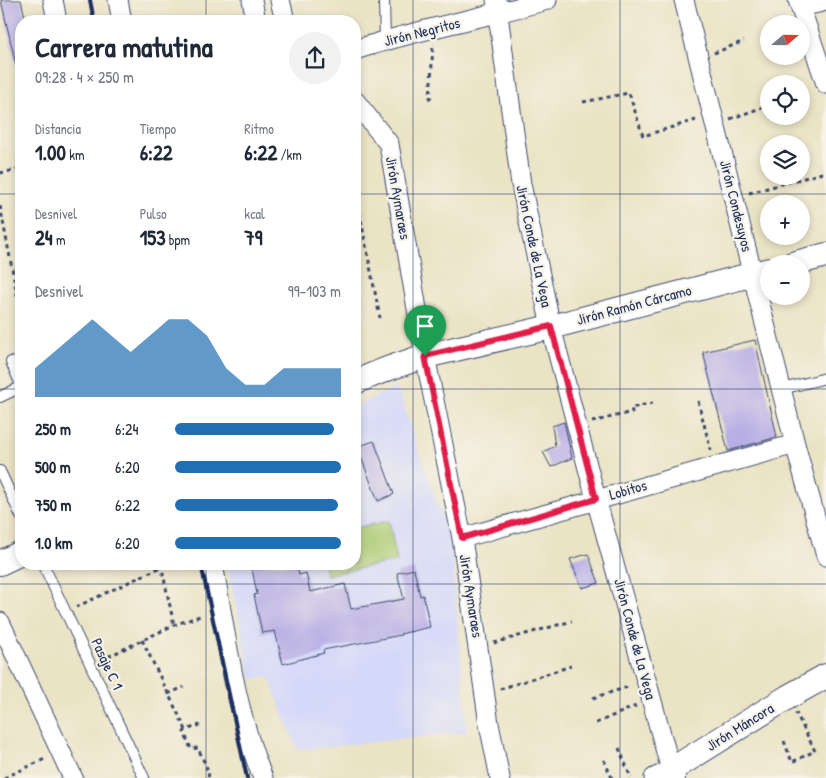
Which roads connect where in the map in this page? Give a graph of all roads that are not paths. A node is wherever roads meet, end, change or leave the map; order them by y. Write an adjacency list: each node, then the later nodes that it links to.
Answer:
1 (53, 0): 11 (street)
2 (118, 0): 12 (street)
3 (252, 0): 13 (street)
4 (280, 0): 14 (street)
5 (384, 0): 15 (lane)
6 (547, 0): 10 (street, Jirón Negritos)
7 (684, 0): 21 (street, Jirón Condesuyos)
8 (826, 1): 9 (street)
9 (799, 4): 17 (street)
10 (496, 7): 15 (street, Jirón Negritos); 24 (street, Jirón Conde de La Vega)
11 (56, 15)
12 (121, 15)
13 (255, 15)
14 (284, 15)
15 (385, 40): 16 (street, Jirón Negritos)
16 (361, 48)
17 (826, 84)
18 (361, 109): 25 (street, Jirón Aymaraes)
19 (826, 255): 20 (street)
20 (810, 259)
21 (760, 269)
22 (760, 272): 24 (street, Jirón Ramón Cárcamo)
23 (767, 305): 31 (street, Jirón Condesuyos)
24 (551, 326): 25 (street, Jirón Ramón Cárcamo); 35 (street, Jirón Conde de La Vega)
25 (425, 356): 29 (street, Jirón Ramón Cárcamo); 37 (street, Jirón Aymaraes)
26 (10, 362): 27 (lane)
27 (15, 373)
28 (826, 378): 31 (lane)
29 (361, 380)
30 (15, 389): 32 (lane)
31 (782, 389): 33 (street, Jirón Condesuyos)
32 (0, 397)
33 (795, 444): 35 (street, Lobitos); 39 (street, Jirón Condesuyos)
34 (0, 471): 36 (lane)
35 (596, 499): 37 (street, Lobitos); 45 (street, Jirón Conde de La Vega)
36 (15, 503)
37 (462, 538): 49 (street, Jirón Aymaraes)
38 (15, 556): 40 (street)
39 (826, 556)
40 (0, 563)
41 (46, 570): 47 (lane, Pasaje C 1)
42 (214, 570): 48 (street)
43 (0, 622): 46 (street)
44 (826, 676): 45 (street, Jirón Máncora)
45 (666, 775)
46 (73, 778)
47 (144, 778)
48 (263, 778)
49 (500, 778)

